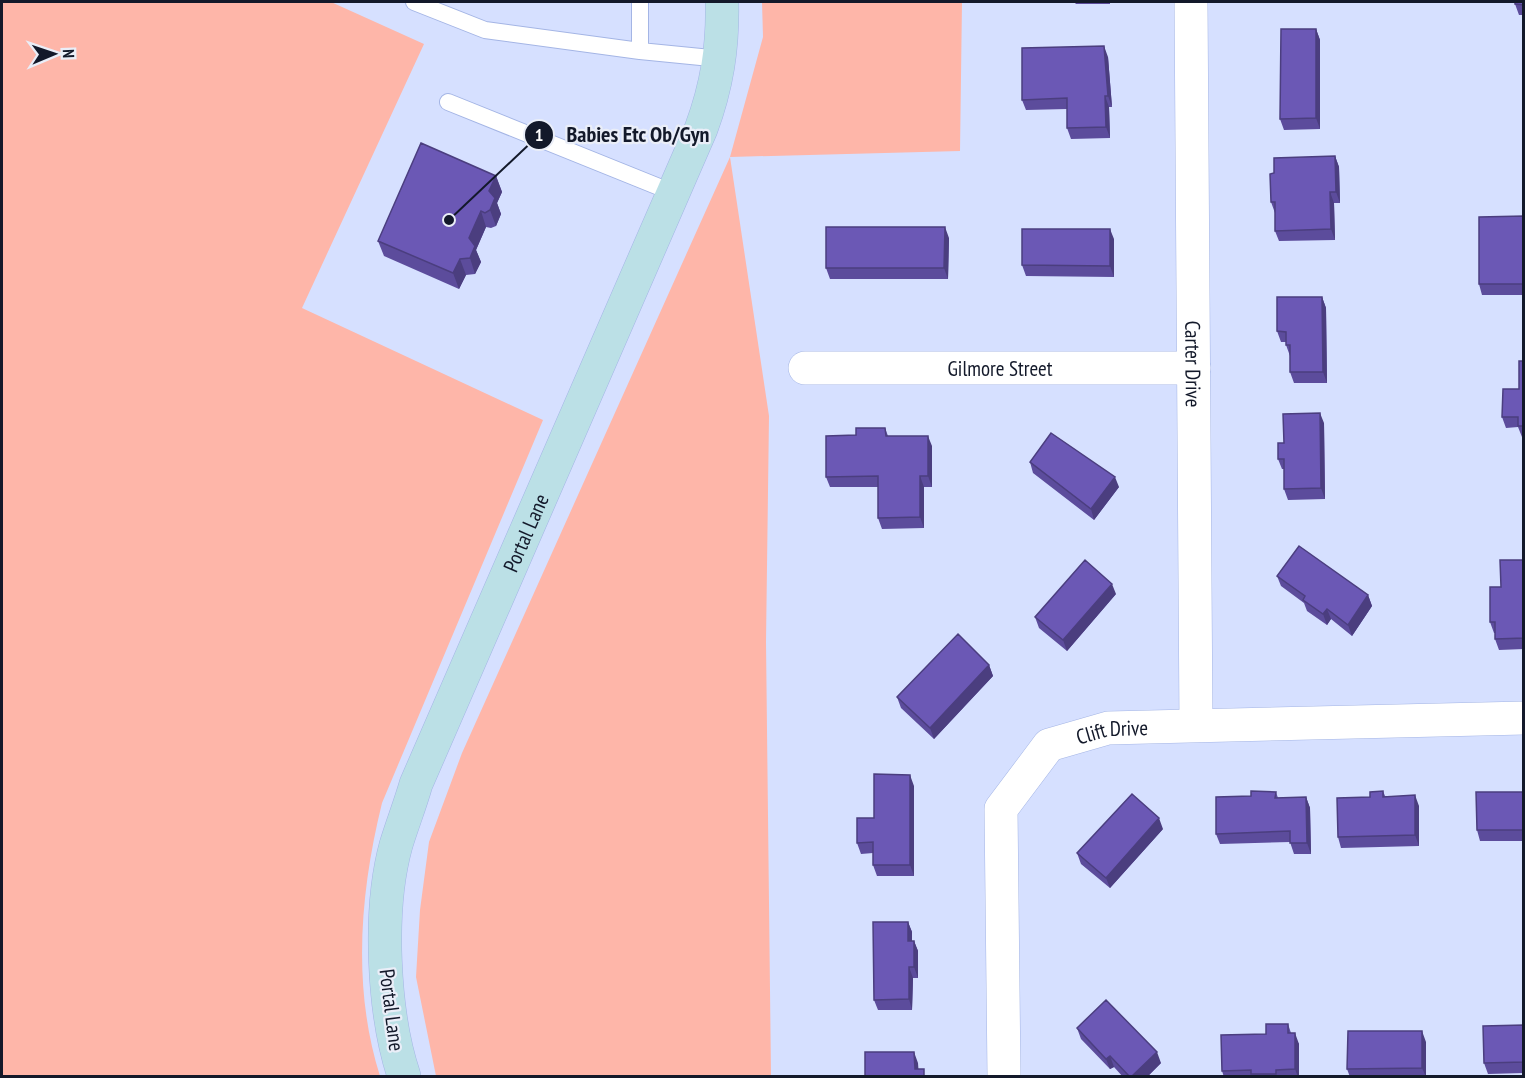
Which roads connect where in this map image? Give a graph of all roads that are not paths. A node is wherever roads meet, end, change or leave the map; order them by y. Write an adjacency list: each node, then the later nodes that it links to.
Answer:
1 (414, 2): 5 (lane)
2 (640, 2): 5 (lane)
3 (722, 2): 6 (street, Portal Lane)
4 (1191, 2): 10 (street, Carter Drive)
5 (640, 51): 6 (lane)
6 (721, 58): 8 (street, Portal Lane)
7 (448, 102): 8 (lane)
8 (674, 193): 13 (street, Portal Lane)
9 (805, 368): 10 (street, Gilmore Street)
10 (1194, 368): 12 (street, Carter Drive)
11 (1524, 718): 12 (street, Clift Drive)
12 (1196, 725): 14 (street, Clift Drive)
13 (404, 1077)
14 (1004, 1077)

